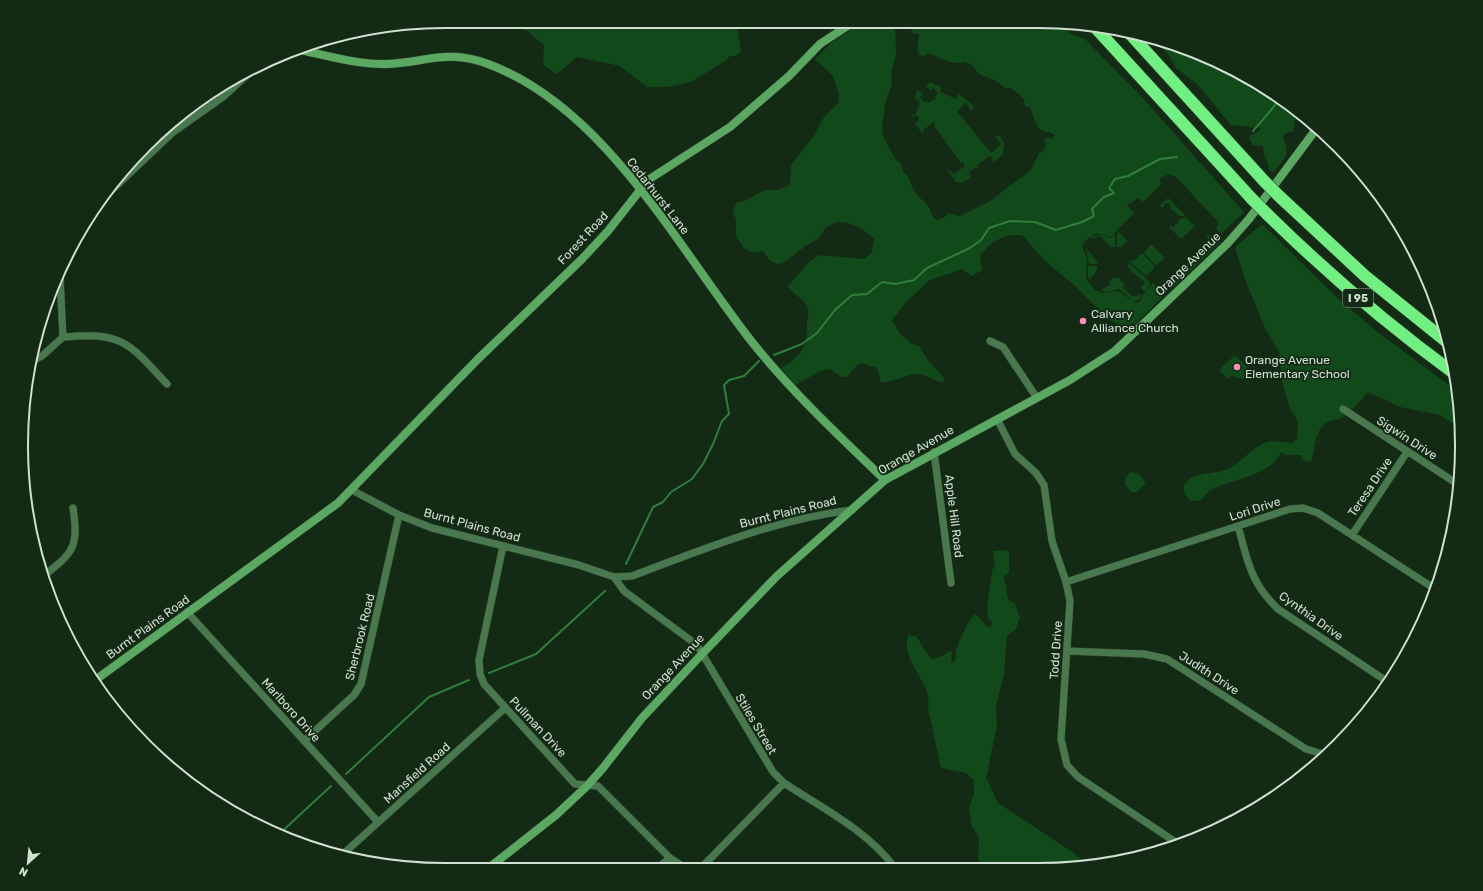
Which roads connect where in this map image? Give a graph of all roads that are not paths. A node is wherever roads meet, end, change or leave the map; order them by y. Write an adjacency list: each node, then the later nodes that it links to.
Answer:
1 (844, 28): 8 (main road, Forest Road)
2 (1101, 33): 14 (highway, I 95, bridge)
3 (1134, 39): 11 (highway, I 95, bridge)
4 (308, 51): 8 (main road, Cedarhurst Lane)
5 (238, 83): 7 (street)
6 (1314, 133): 16 (main road, Orange Avenue)
7 (128, 175)
8 (640, 189): 21 (main road, Cedarhurst Lane); 23 (main road, Forest Road)
9 (60, 285): 10 (street)
10 (63, 337): 13 (street); 15 (street)
11 (1441, 337)
12 (990, 341): 16 (street)
13 (37, 359)
14 (1448, 368)
15 (167, 384)
16 (1037, 398): 18 (main road, Orange Avenue)
17 (1343, 409): 20 (street, Sigwin Drive)
18 (997, 419): 19 (main road, Orange Avenue); 32 (street, Todd Drive)
19 (934, 452): 21 (main road, Orange Avenue); 33 (street, Apple Hill Road)
20 (1407, 452): 22 (street, Sigwin Drive); 28 (street, Teresa Drive)
21 (885, 480): 25 (main road, Orange Avenue)
22 (1453, 481)
23 (352, 490): 26 (street, Burnt Plains Road); 35 (main road, Burnt Plains Road)
24 (73, 508): 30 (street)
25 (852, 510): 31 (street, Burnt Plains Road); 37 (main road, Orange Avenue)
26 (400, 516): 29 (street, Burnt Plains Road); 41 (street, Sherbrook Road)
27 (1238, 526): 28 (street, Lori Drive); 32 (street, Lori Drive); 39 (street, Cynthia Drive)
28 (1352, 535): 34 (street, Lori Drive)
29 (503, 546): 31 (street, Burnt Plains Road); 40 (street, Pullman Drive)
30 (48, 573)
31 (614, 577): 37 (street, Stiles Street)
32 (1066, 582): 36 (street, Todd Drive)
33 (951, 583)
34 (1431, 586)
35 (188, 612): 38 (main road, Burnt Plains Road); 41 (street, Marlboro Drive)
36 (1067, 651): 42 (street, Judith Drive); 46 (street, Todd Drive)
37 (702, 654): 43 (street, Stiles Street); 44 (main road, Orange Avenue)
38 (98, 678)
39 (1384, 679)
40 (505, 708): 44 (street, Pullman Drive); 45 (street, Mansfield Road)
41 (304, 741): 45 (street, Marlboro Drive)
42 (1319, 754)
43 (784, 783): 52 (street); 53 (street, Stiles Street)
44 (588, 786): 48 (street, Pullman Drive); 49 (main road, Orange Avenue)
45 (378, 822): 47 (street, Mansfield Road)
46 (1173, 840)
47 (346, 851)
48 (670, 858): 50 (street); 51 (street, Pullman Drive)
49 (495, 863)
50 (664, 863)
51 (678, 863)
52 (706, 863)
53 (891, 863)

